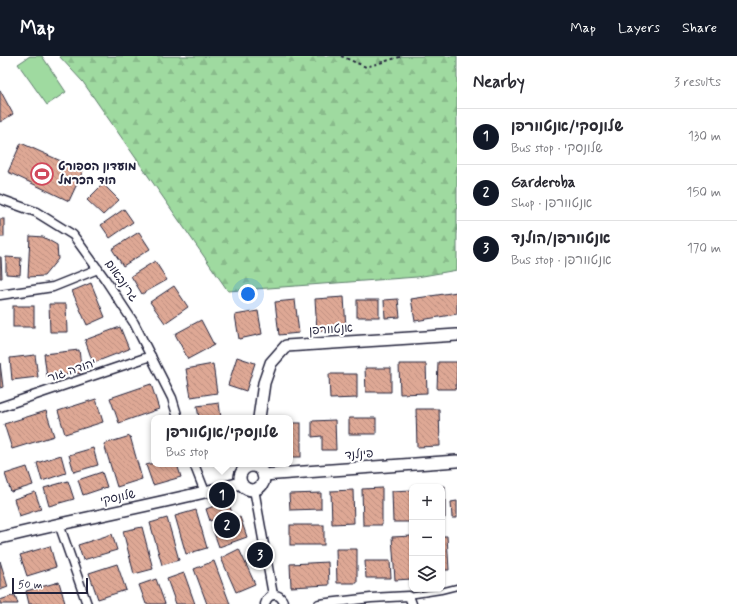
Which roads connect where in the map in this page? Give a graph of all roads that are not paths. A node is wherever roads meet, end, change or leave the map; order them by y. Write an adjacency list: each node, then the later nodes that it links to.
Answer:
1 (0, 199): 2 (street, גרינבאום)
2 (98, 269): 3 (street); 5 (street, גרינבאום)
3 (0, 295)
4 (457, 335): 8 (street, אנטוורפן)
5 (151, 356): 6 (street, יהודה גור); 7 (street, גרינבאום)
6 (0, 408)
7 (177, 415)
8 (259, 415)
9 (457, 461): 13 (street, פינלנד)
10 (195, 467): 16 (street)
11 (248, 467): 14 (street)
12 (257, 467): 13 (street)
13 (263, 475): 15 (street)
14 (241, 483): 15 (street); 16 (street, שלונסקי)
15 (254, 489): 20 (street)
16 (205, 492): 17 (street, שלונסקי)
17 (59, 524): 18 (street, שלונסקי); 22 (street)
18 (0, 538)
19 (457, 587): 21 (lane)
20 (273, 595): 23 (street); 24 (street)
21 (410, 600): 25 (street)
22 (87, 604)
23 (264, 604)
24 (284, 604)
25 (319, 604)

